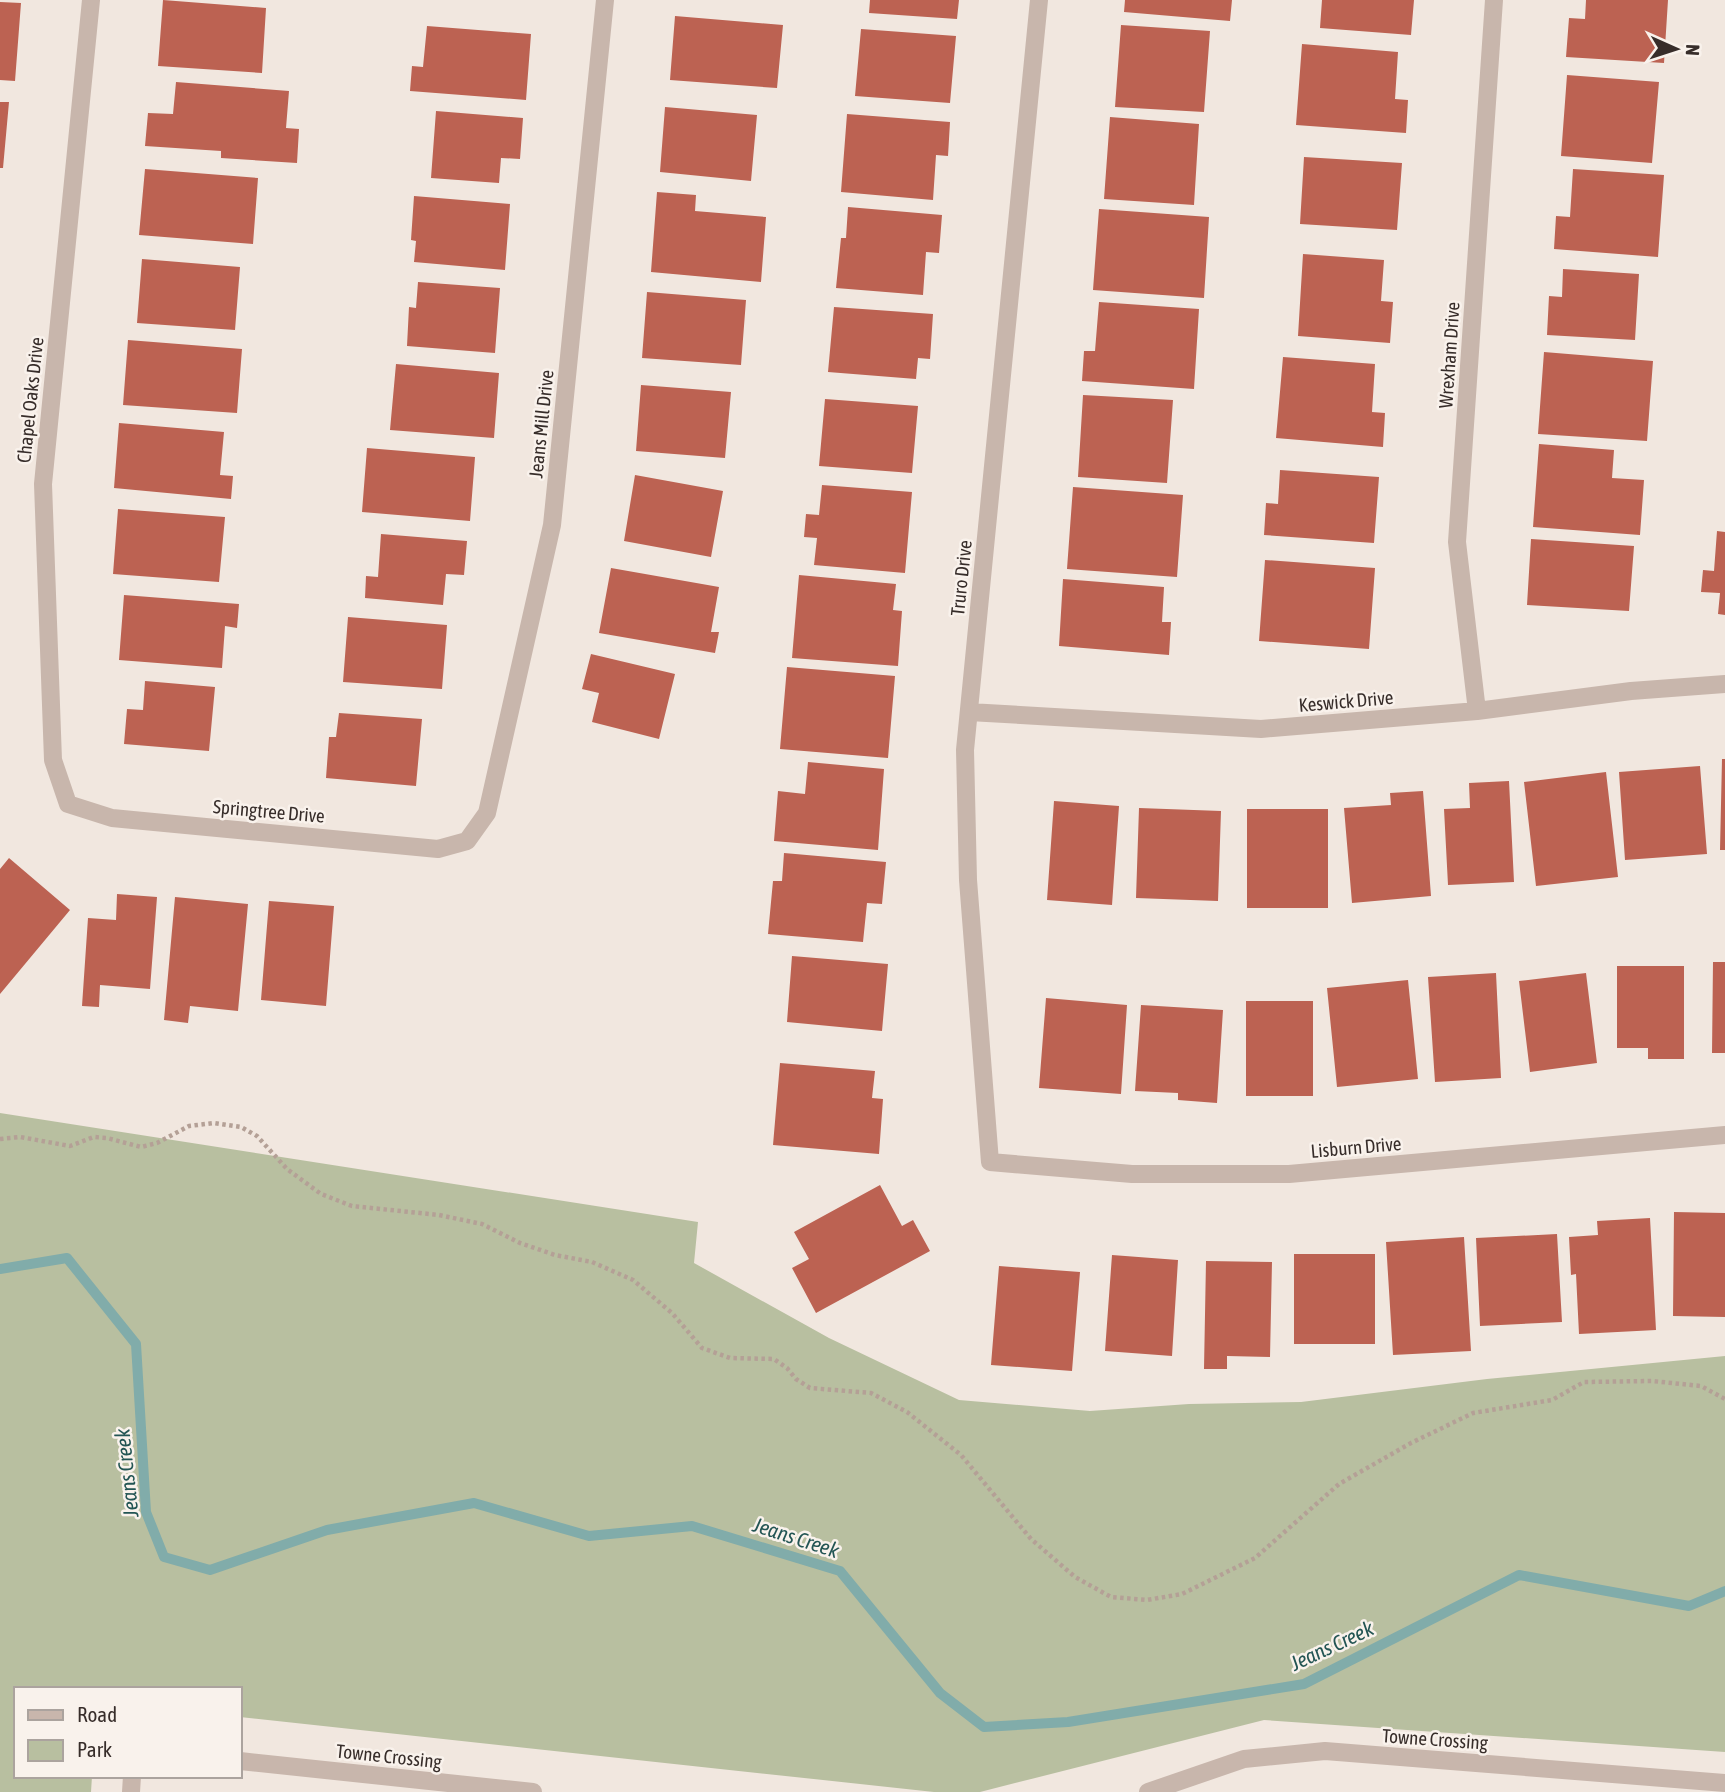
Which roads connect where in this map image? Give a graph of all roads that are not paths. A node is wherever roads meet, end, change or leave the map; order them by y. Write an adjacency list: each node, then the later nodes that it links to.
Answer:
1 (91, 0): 8 (street, Chapel Oaks Drive)
2 (605, 0): 9 (street, Jeans Mill Drive)
3 (1040, 0): 6 (street, Truro Drive)
4 (1494, 0): 7 (street, Wrexham Drive)
5 (1725, 684): 7 (street, Keswick Drive)
6 (969, 712): 7 (street, Keswick Drive); 11 (street, Truro Drive)
7 (1477, 712)
8 (68, 804): 9 (street, Springtree Drive)
9 (467, 841)
10 (1725, 1135): 11 (street, Lisburn Drive)
11 (990, 1162)
12 (242, 1761): 14 (street, Towne Crossing)
13 (1725, 1783): 15 (street, Towne Crossing)
14 (533, 1792)
15 (1147, 1792)

